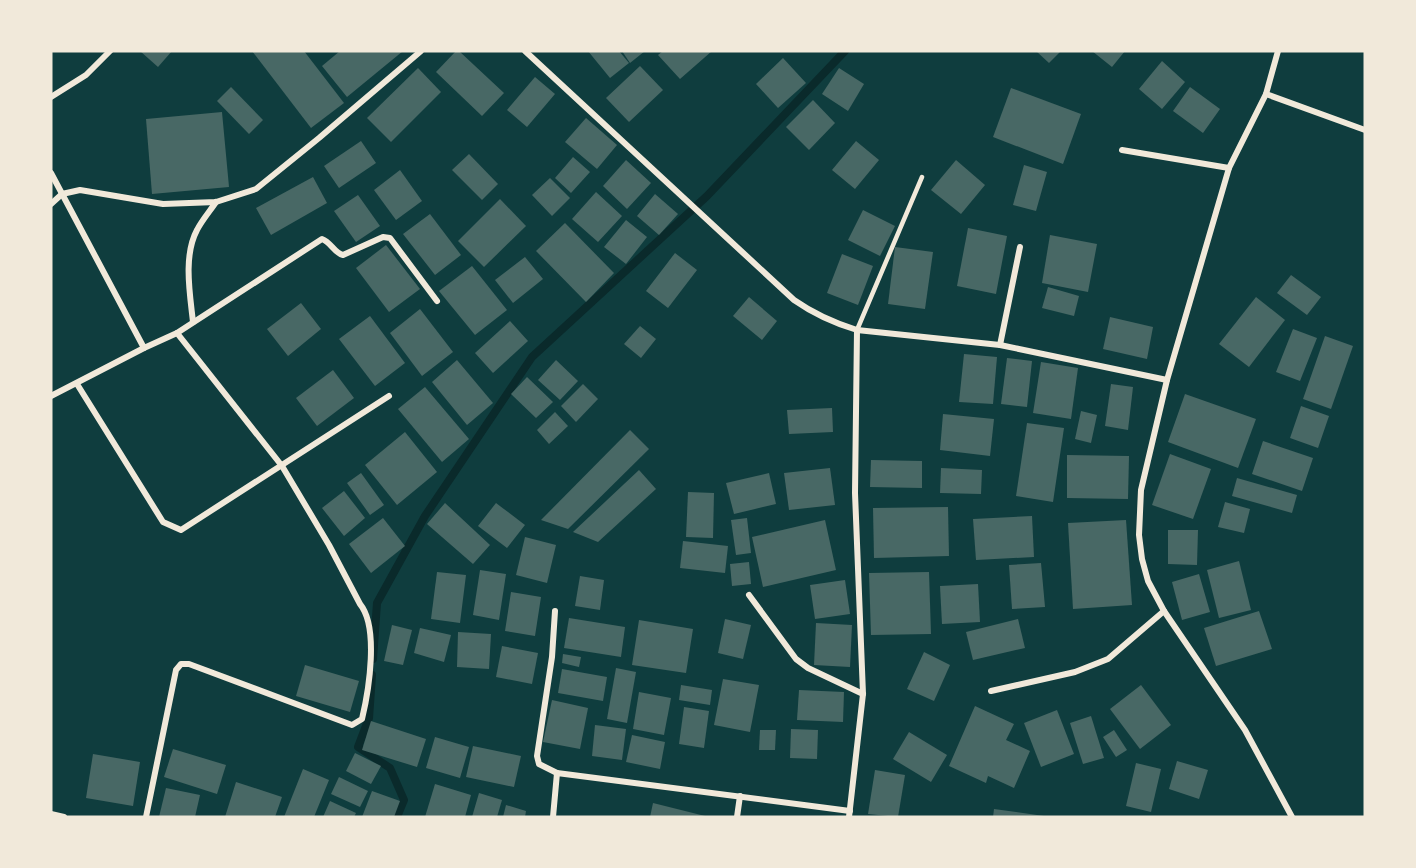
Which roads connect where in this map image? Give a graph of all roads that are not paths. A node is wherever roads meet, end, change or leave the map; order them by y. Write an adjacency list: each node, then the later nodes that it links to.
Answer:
1 (110, 51): 6 (street)
2 (421, 51): 13 (street)
3 (525, 51): 18 (street)
4 (1278, 51): 5 (street)
5 (1266, 94): 7 (street); 9 (street)
6 (51, 97)
7 (1365, 130)
8 (1122, 150): 9 (street)
9 (1229, 168): 22 (street)
10 (51, 173): 12 (street)
11 (922, 177): 18 (lane)
12 (62, 194): 13 (street); 14 (street); 21 (street)
13 (216, 202): 17 (street)
14 (51, 204)
15 (1020, 247): 20 (street)
16 (437, 301): 17 (street)
17 (193, 322): 19 (street)
18 (857, 330): 20 (street); 31 (street)
19 (177, 333): 21 (street); 26 (street)
20 (1000, 345): 22 (street)
21 (144, 348): 23 (street)
22 (1167, 380): 29 (street)
23 (77, 384): 24 (street); 26 (street)
24 (51, 396)
25 (389, 396): 26 (street)
26 (282, 466): 37 (street)
27 (749, 596): 31 (street)
28 (555, 611): 32 (street)
29 (1164, 611): 30 (street); 40 (street)
30 (991, 691)
31 (863, 694): 35 (street)
32 (557, 773): 33 (street); 38 (street)
33 (740, 796): 35 (street); 39 (street)
34 (51, 814): 36 (street)
35 (850, 814)
36 (64, 817)
37 (146, 817)
38 (553, 817)
39 (737, 817)
40 (1292, 817)

